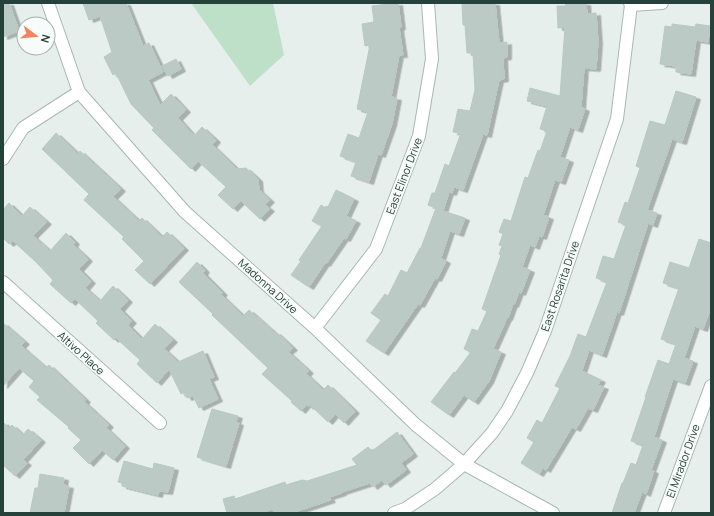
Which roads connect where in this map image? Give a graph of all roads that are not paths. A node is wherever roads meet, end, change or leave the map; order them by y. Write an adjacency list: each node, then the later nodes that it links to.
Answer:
1 (48, 3): 5 (street, Madonna Drive)
2 (428, 3): 8 (street, East Elinor Drive)
3 (662, 3): 4 (street)
4 (631, 4): 11 (street, East Rosarita Drive)
5 (79, 92): 6 (street); 8 (street, Madonna Drive)
6 (3, 159)
7 (3, 282): 10 (street, Altivo Place)
8 (315, 328): 11 (street, Madonna Drive)
9 (711, 386): 14 (street, El Mirador Drive)
10 (160, 423)
11 (464, 464): 12 (street, East Rosarita Drive); 13 (street, Madonna Drive)
12 (394, 513)
13 (553, 513)
14 (664, 513)

